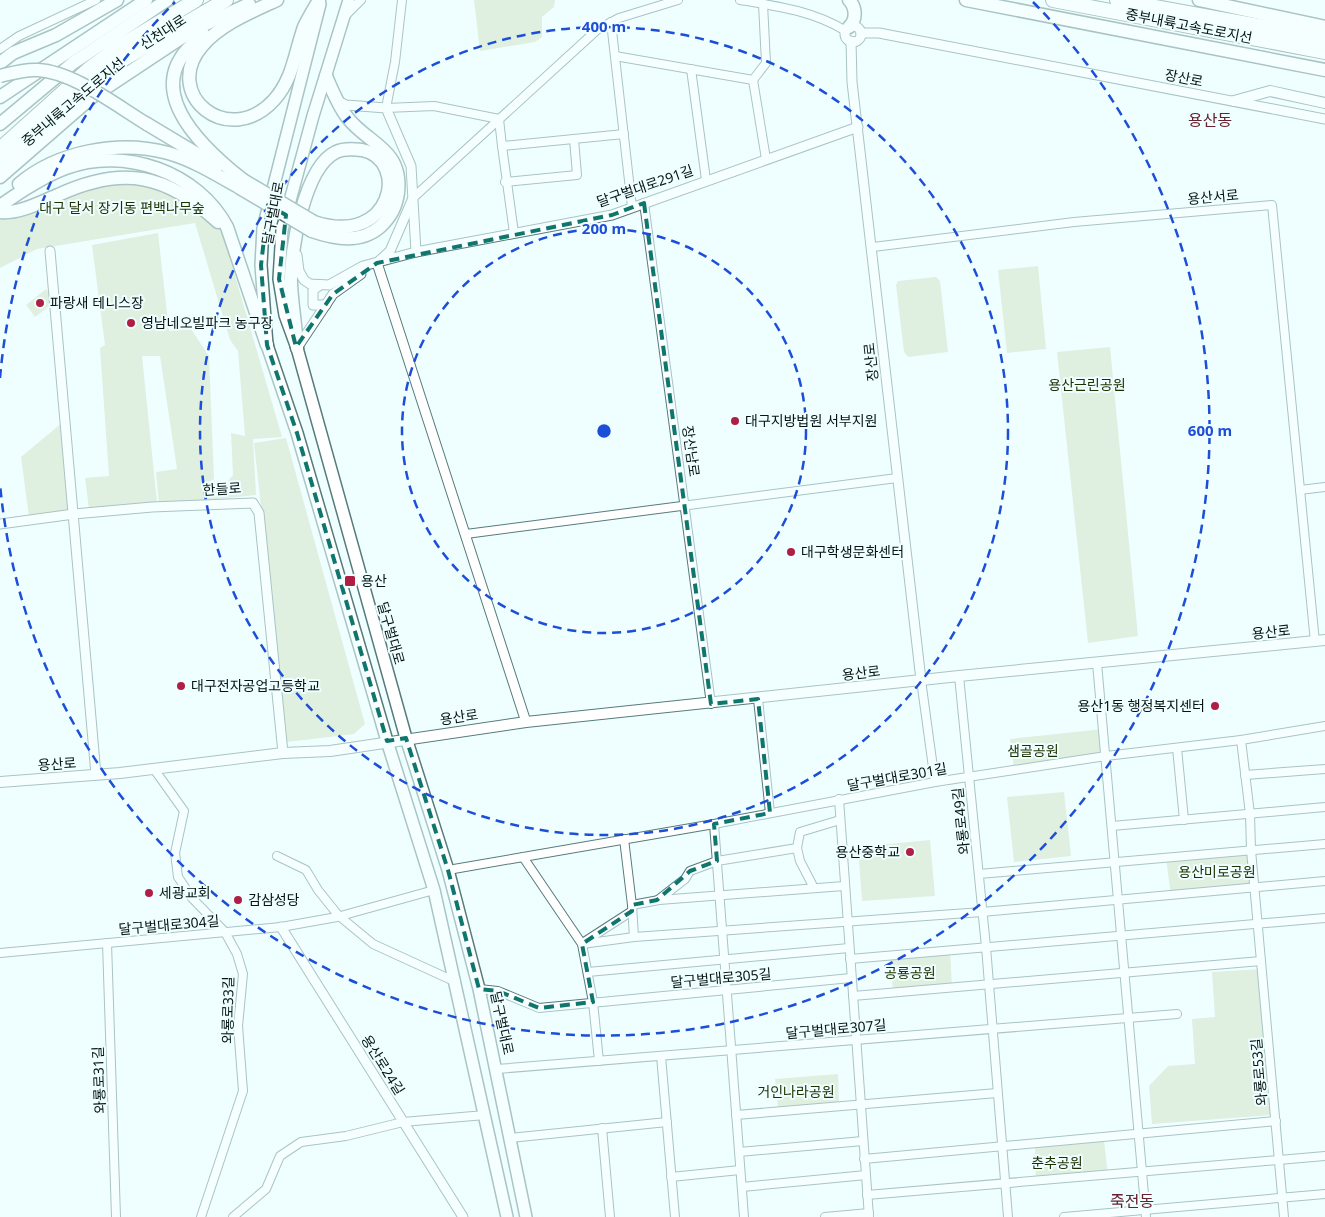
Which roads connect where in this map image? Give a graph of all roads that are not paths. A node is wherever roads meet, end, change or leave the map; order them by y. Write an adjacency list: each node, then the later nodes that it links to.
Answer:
1 (96, 0): 20 (street)
2 (117, 0): 33 (highway)
3 (146, 0): 39 (highway)
4 (167, 0): 46 (highway, 신천대로)
5 (196, 0): 51 (highway, 중부내륙고속도로지선)
6 (226, 0): 53 (highway, 중부내륙고속도로지선)
7 (258, 0): 54 (highway, 신천대로)
8 (276, 0): 22 (highway)
9 (320, 0): 22 (highway); 74 (main road, 달구벌대로)
10 (349, 0): 23 (main road, 달구벌대로)
11 (361, 0): 23 (street)
12 (402, 0): 43 (street)
13 (678, 0): 24 (street)
14 (740, 0): 21 (street)
15 (849, 0): 26 (highway)
16 (966, 0): 35 (highway)
17 (1054, 0): 31 (highway, 중부내륙고속도로지선)
18 (1117, 0): 28 (highway, 중부내륙고속도로지선)
19 (1199, 0): 25 (highway)
20 (83, 3): 30 (street)
21 (763, 4): 26 (street); 38 (street)
22 (238, 18): 57 (highway)
23 (343, 18): 37 (main road, 달구벌대로)
24 (611, 22): 32 (street); 45 (street)
25 (1325, 27)
26 (847, 29): 27 (street); 29 (street)
27 (861, 33): 29 (street); 41 (street, 장산로)
28 (1325, 38)
29 (851, 42): 47 (street, 장산로)
30 (0, 49)
31 (1325, 52)
32 (615, 56): 34 (street); 48 (street)
33 (0, 63)
34 (691, 69): 38 (street); 55 (street)
35 (1325, 70)
36 (0, 76): 57 (highway, bridge)
37 (326, 76): 40 (highway); 75 (main road, 달구벌대로)
38 (753, 80): 52 (street)
39 (0, 97)
40 (338, 101): 43 (street); 64 (highway)
41 (1234, 101): 42 (main road); 44 (street, 장산로)
42 (1325, 102)
43 (386, 108): 45 (street); 58 (street)
44 (1325, 118)
45 (499, 119): 50 (street); 58 (street)
46 (0, 124)
47 (858, 127): 52 (street, 달구벌대로291길); 68 (street, 장산로)
48 (624, 134): 49 (street); 62 (street)
49 (574, 139): 50 (street); 56 (street)
50 (502, 146): 56 (street)
51 (0, 149)
52 (766, 159): 55 (street, 달구벌대로291길)
53 (0, 163)
54 (0, 177)
55 (706, 180): 60 (street, 달구벌대로291길)
56 (505, 182): 65 (street)
57 (242, 184): 59 (highway); 64 (highway, bridge)
58 (414, 197): 70 (street); 71 (street)
59 (0, 200)
60 (644, 203): 62 (street, 달구벌대로291길); 79 (street, 장산남로)
61 (0, 206): 67 (highway)
62 (632, 207): 65 (street, 달구벌대로291길)
63 (0, 212): 67 (highway)
64 (313, 226): 66 (highway)
65 (514, 233): 70 (street, 달구벌대로291길)
66 (296, 236): 72 (street); 75 (highway)
67 (233, 247): 74 (highway)
68 (873, 247): 76 (street, 장산로); 78 (street, 용산서로)
69 (50, 251): 80 (street)
70 (416, 252): 71 (street, 달구벌대로291길)
71 (377, 263): 72 (street, 달구벌대로291길); 73 (street); 82 (street)
72 (320, 286): 73 (street)
73 (326, 305): 75 (street)
74 (267, 345): 93 (main road, 달구벌대로)
75 (297, 348): 91 (main road, 달구벌대로)
76 (897, 478): 79 (street); 86 (street, 장산로)
77 (1325, 487): 78 (street)
78 (1300, 490): 83 (street, 용산서로)
79 (686, 506): 82 (street); 88 (street, 장산남로)
80 (74, 514): 81 (street, 한들로); 95 (street, 한들로); 99 (street)
81 (0, 524)
82 (466, 534): 89 (street)
83 (1320, 641): 84 (main road, 용산로)
84 (1097, 663): 85 (main road, 용산로); 96 (street)
85 (958, 676): 86 (main road, 용산로); 101 (street, 와룡로49길)
86 (921, 680): 87 (main road, 용산로); 103 (street)
87 (758, 699): 88 (main road, 용산로); 106 (street)
88 (710, 704): 89 (main road, 용산로)
89 (526, 722): 91 (main road, 용산로)
90 (1325, 726): 92 (street, 달구벌대로301길)
91 (406, 738): 93 (main road, 용산로); 120 (main road, 달구벌대로)
92 (1241, 740): 94 (street, 달구벌대로301길); 100 (street, 와룡로53길)
93 (387, 741): 95 (main road, 용산로); 126 (main road, 달구벌대로)
94 (1177, 748): 96 (street, 달구벌대로301길); 109 (street)
95 (283, 753): 97 (main road, 용산로)
96 (1106, 756): 101 (street, 달구벌대로301길); 111 (street)
97 (154, 769): 99 (main road, 용산로); 138 (street, 와룡로33길)
98 (1325, 769): 100 (street)
99 (96, 775): 102 (main road, 용산로)
100 (1246, 775): 107 (street, 와룡로53길)
101 (969, 778): 103 (street, 달구벌대로301길); 121 (street, 와룡로49길)
102 (0, 782)
103 (935, 782): 104 (street, 달구벌대로301길)
104 (838, 799): 106 (street, 달구벌대로301길); 108 (street)
105 (1325, 808): 107 (street)
106 (770, 813): 110 (street, 달구벌대로301길)
107 (1250, 814): 109 (street); 115 (street, 와룡로53길)
108 (840, 820): 114 (street); 123 (street)
109 (1184, 820): 111 (street)
110 (714, 824): 112 (street, 달구벌대로301길); 118 (street)
111 (1112, 826): 119 (street)
112 (624, 839): 117 (street, 달구벌대로301길); 130 (street)
113 (1325, 844): 115 (street)
114 (797, 848): 118 (street); 124 (street)
115 (1251, 850): 119 (street); 125 (street, 와룡로53길)
116 (277, 856): 132 (street)
117 (523, 857): 120 (street, 달구벌대로301길); 142 (street)
118 (717, 861): 127 (street); 128 (street)
119 (1115, 863): 121 (street); 129 (street)
120 (448, 870): 154 (main road, 달구벌대로)
121 (979, 874): 131 (street, 와룡로49길)
122 (1325, 881): 125 (street)
123 (844, 886): 124 (street); 134 (street)
124 (814, 888): 127 (street)
125 (1254, 888): 129 (street); 135 (street, 와룡로53길)
126 (434, 890): 132 (street); 152 (main road, 달구벌대로)
127 (721, 895): 128 (street); 137 (street)
128 (657, 900): 130 (street)
129 (1118, 900): 131 (street); 139 (street)
130 (632, 908): 140 (street); 142 (street)
131 (982, 912): 134 (street); 143 (street, 와룡로49길)
132 (339, 917): 136 (street, 달구벌대로304길); 152 (street)
133 (1325, 918): 135 (street)
134 (847, 922): 137 (street); 144 (street)
135 (1257, 924): 139 (street); 148 (street, 와룡로53길)
136 (281, 927): 138 (street, 달구벌대로304길); 171 (street, 용산로24길)
137 (722, 930): 140 (street); 146 (street)
138 (225, 932): 141 (street, 달구벌대로304길); 194 (street, 와룡로33길)
139 (1122, 936): 143 (street); 150 (street)
140 (634, 937): 142 (street)
141 (107, 943): 145 (street, 달구벌대로304길); 193 (street, 와룡로31길)
142 (582, 944): 149 (street)
143 (986, 947): 147 (street); 153 (street, 와룡로49길)
144 (849, 948): 146 (street); 147 (street)
145 (0, 952)
146 (725, 959): 149 (street); 155 (street)
147 (850, 959): 151 (street)
148 (1261, 961): 150 (street); 170 (street, 와룡로53길)
149 (588, 972): 157 (street)
150 (1125, 974): 153 (street); 159 (street)
151 (851, 978): 155 (street, 달구벌대로305길); 156 (street)
152 (456, 982): 168 (main road, 달구벌대로)
153 (988, 985): 156 (street); 160 (street, 와룡로49길)
154 (479, 989): 157 (street, 달구벌대로305길); 165 (main road, 달구벌대로)
155 (727, 990): 157 (street, 달구벌대로305길); 162 (street)
156 (853, 996): 161 (street)
157 (593, 1002): 164 (street)
158 (1177, 1014): 159 (street, 달구벌대로307길)
159 (1130, 1018): 160 (street, 달구벌대로307길); 174 (street)
160 (992, 1030): 161 (street, 달구벌대로307길); 166 (street, 와룡로49길)
161 (856, 1040): 162 (street, 달구벌대로307길); 167 (street)
162 (731, 1050): 163 (street, 달구벌대로307길); 169 (street)
163 (660, 1056): 164 (street, 달구벌대로307길); 172 (street)
164 (599, 1061): 165 (street, 달구벌대로307길)
165 (497, 1069): 175 (main road, 달구벌대로)
166 (998, 1093): 167 (street); 177 (street, 와룡로49길)
167 (861, 1106): 169 (street); 176 (street)
168 (485, 1115): 171 (street); 197 (main road, 달구벌대로)
169 (736, 1115): 178 (street)
170 (1276, 1121): 174 (street); 181 (street, 와룡로53길)
171 (403, 1122): 195 (street); 196 (street, 용산로24길)
172 (667, 1122): 173 (street); 185 (street)
173 (602, 1128): 175 (street); 199 (street)
174 (1140, 1134): 177 (street); 183 (street)
175 (510, 1138): 198 (main road, 달구벌대로)
176 (863, 1141): 178 (street); 180 (street)
177 (1002, 1146): 180 (street); 186 (street, 와룡로49길)
178 (739, 1152): 182 (street)
179 (1325, 1156): 181 (street)
180 (864, 1158): 184 (street)
181 (1279, 1160): 183 (street); 190 (street, 와룡로53길)
182 (740, 1170): 185 (street); 187 (street)
183 (1144, 1172): 186 (street); 191 (street)
184 (866, 1175): 187 (street); 189 (street)
185 (671, 1177): 200 (street)
186 (1005, 1184): 189 (street); 203 (street, 와룡로49길)
187 (742, 1187): 201 (street)
188 (1325, 1194): 190 (street)
189 (868, 1196): 192 (street)
190 (1282, 1198): 191 (street); 205 (street, 와룡로53길)
191 (1146, 1214): 204 (street)
192 (869, 1215): 202 (street)
193 (116, 1217)
194 (201, 1217)
195 (233, 1217)
196 (463, 1217)
197 (507, 1217)
198 (526, 1217)
199 (610, 1217)
200 (675, 1217)
201 (744, 1217)
202 (825, 1217)
203 (1008, 1217)
204 (1064, 1217)
205 (1284, 1217)

